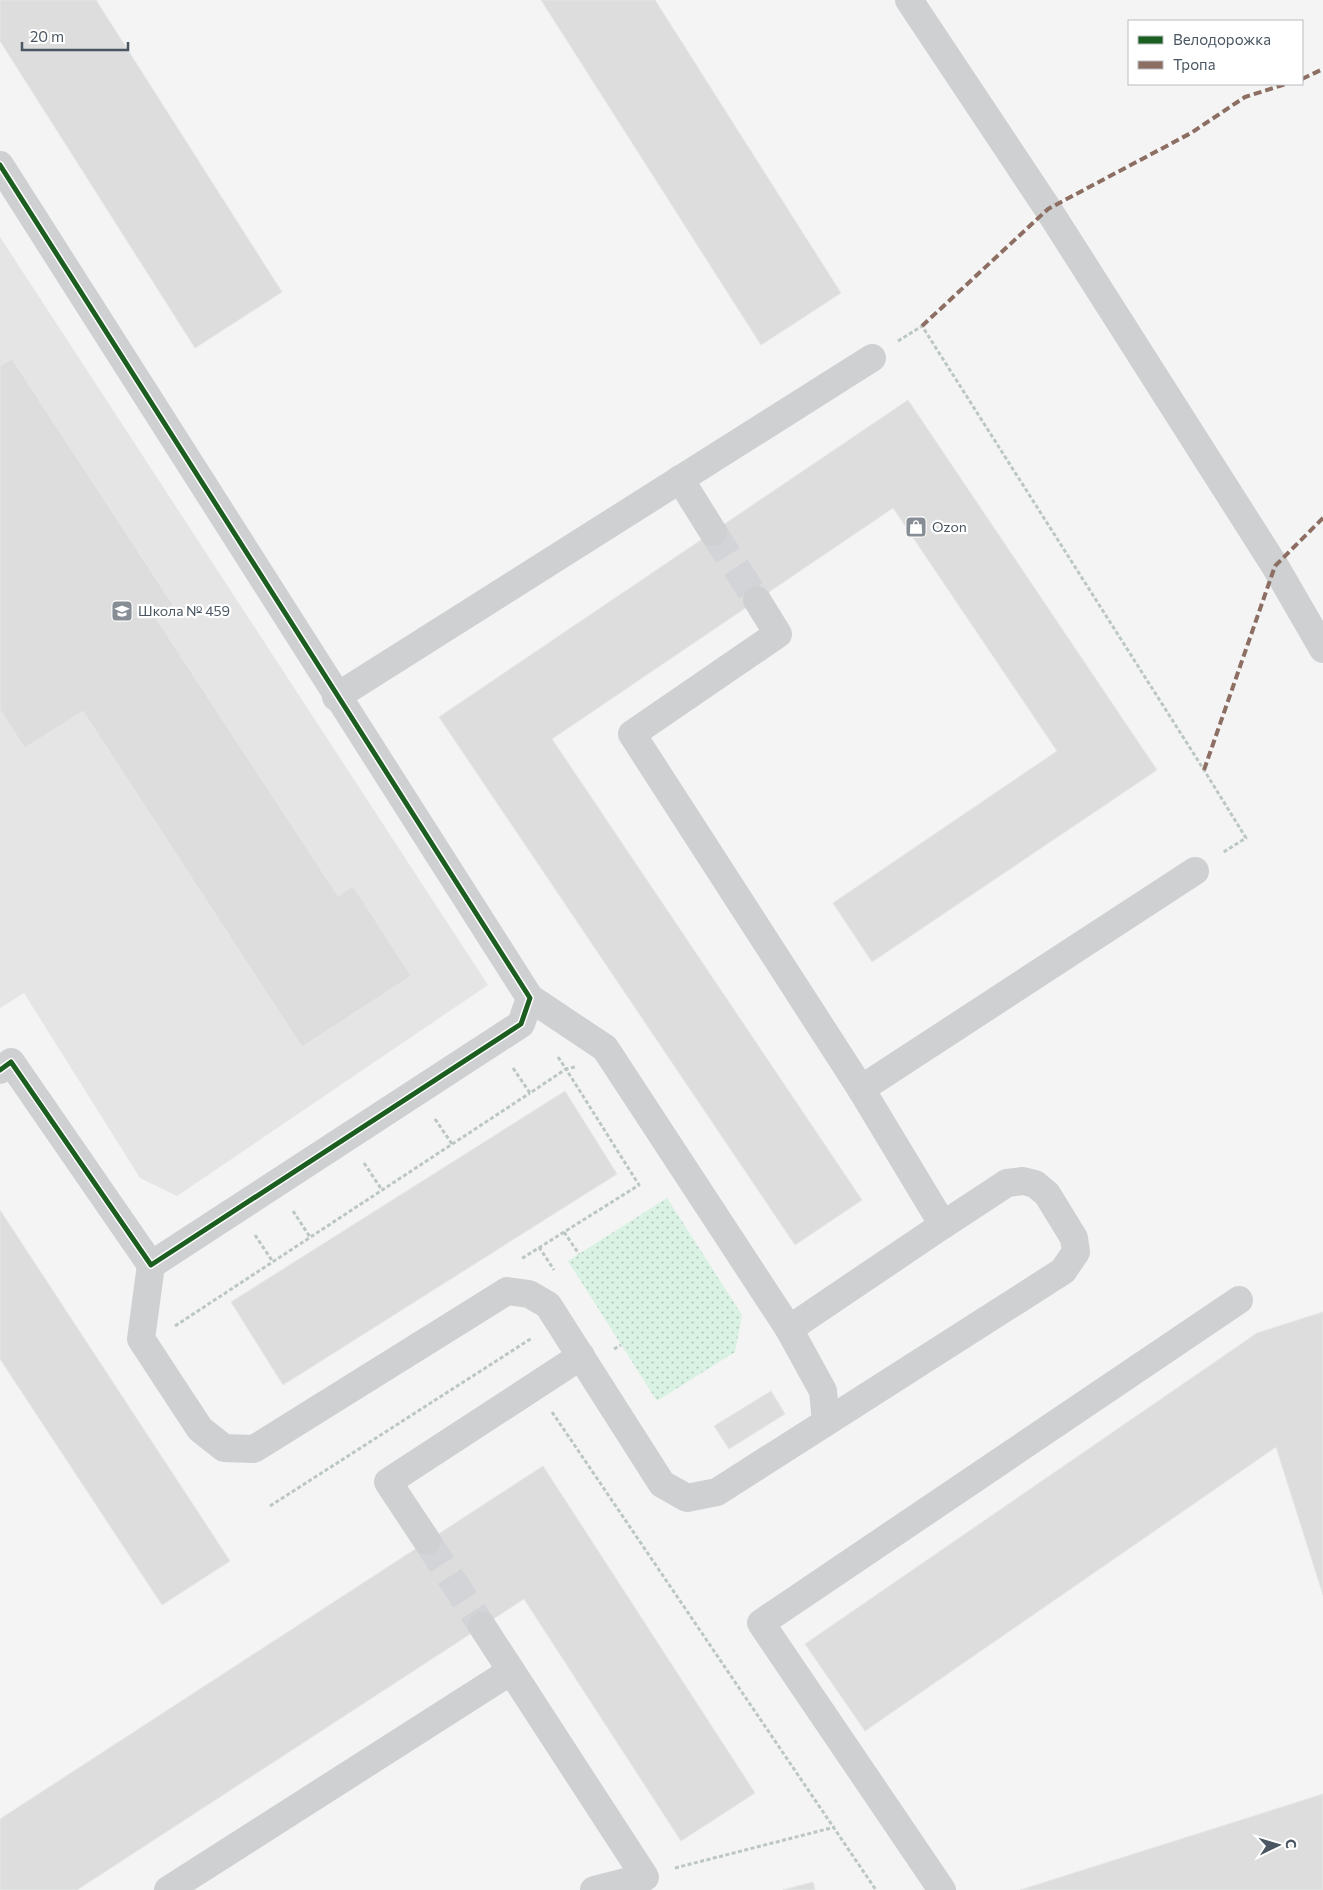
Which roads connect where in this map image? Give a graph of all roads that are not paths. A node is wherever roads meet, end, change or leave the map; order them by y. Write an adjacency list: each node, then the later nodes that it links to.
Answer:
1 (909, 0): 7 (street)
2 (0, 165): 8 (street)
3 (872, 358): 4 (street)
4 (680, 479): 5 (street); 8 (street)
5 (714, 532)
6 (757, 600): 12 (street)
7 (1323, 649)
8 (336, 697): 10 (street)
9 (1195, 871): 12 (street)
10 (530, 998): 14 (street); 16 (street)
11 (0, 1070): 14 (street)
12 (861, 1089): 13 (street)
13 (943, 1225): 16 (street); 18 (street)
14 (151, 1265): 17 (street)
15 (1239, 1300): 24 (street)
16 (788, 1329): 18 (street)
17 (581, 1356): 18 (street); 19 (street)
18 (826, 1422)
19 (427, 1541)
20 (482, 1626): 21 (street)
21 (511, 1671): 22 (street); 23 (street)
22 (168, 1890)
23 (594, 1890)
24 (942, 1890)

